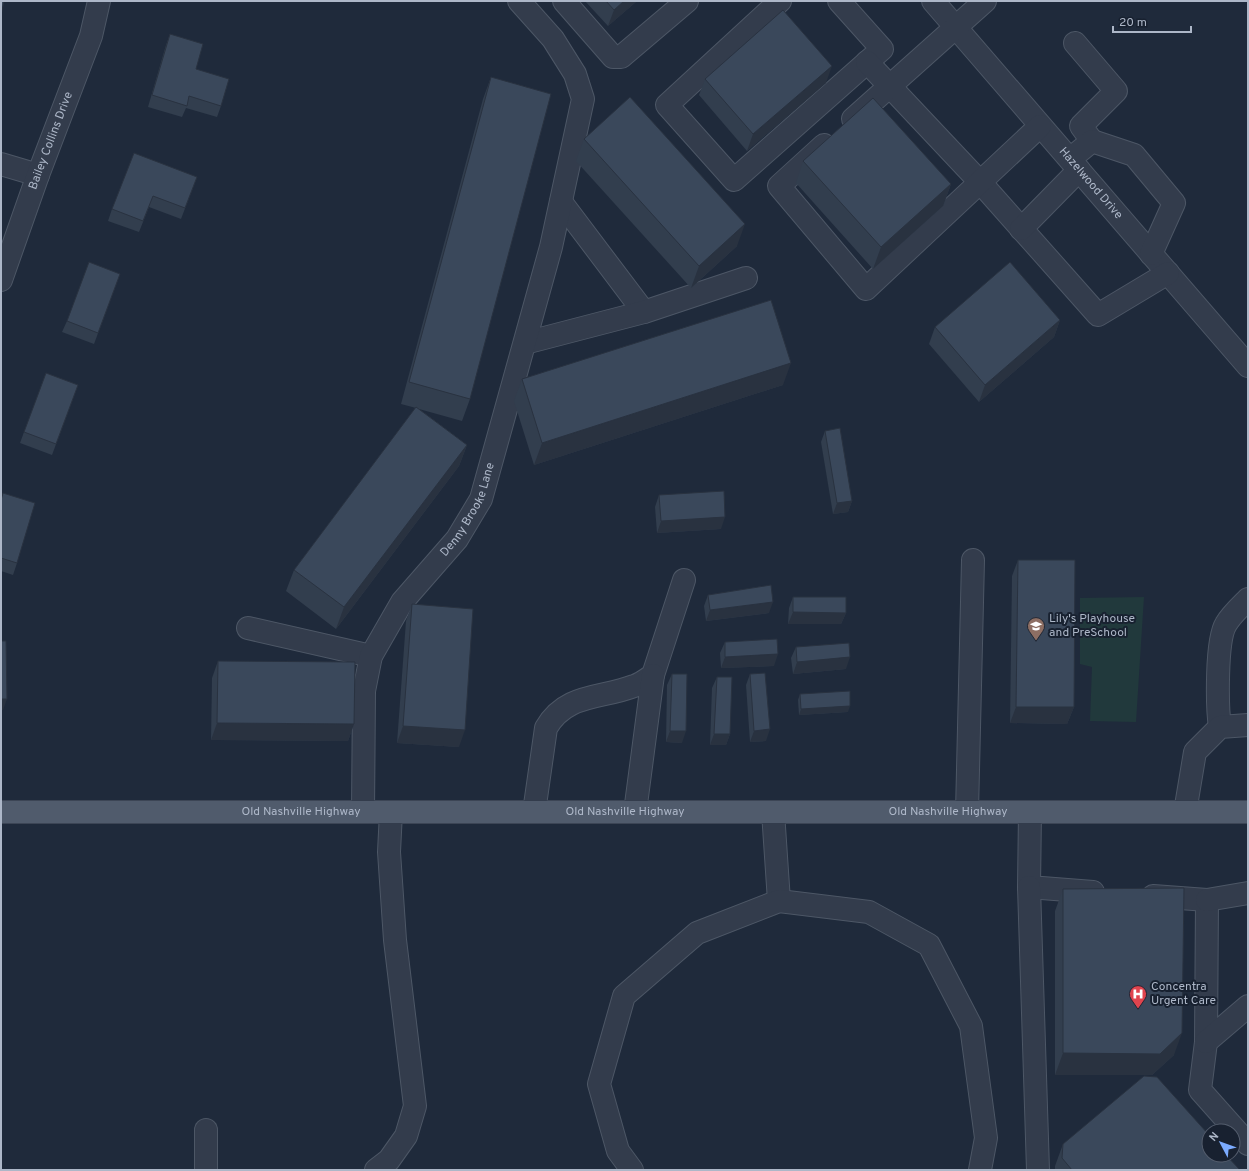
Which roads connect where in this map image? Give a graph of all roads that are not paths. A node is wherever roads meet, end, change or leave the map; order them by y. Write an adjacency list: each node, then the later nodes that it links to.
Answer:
1 (99, 1): 17 (street, Bailey Collins Drive)
2 (519, 1): 19 (street, Denny Brooke Lane)
3 (564, 1): 4 (street)
4 (687, 1)
5 (780, 1): 11 (street)
6 (933, 1): 9 (street, Hazelwood Drive)
7 (985, 1): 9 (street)
8 (850, 4): 11 (street)
9 (956, 28): 12 (street); 13 (street, Hazelwood Drive)
10 (1075, 43): 14 (street)
11 (868, 62): 12 (street)
12 (889, 87): 18 (street); 18 (street)
13 (1040, 126): 16 (street, Hazelwood Drive); 18 (street)
14 (1092, 141): 16 (street); 21 (street)
15 (1, 164): 17 (street)
16 (1074, 165): 20 (street); 21 (street, Hazelwood Drive)
17 (38, 175): 24 (street, Bailey Collins Drive)
18 (980, 182): 20 (street)
19 (560, 202): 25 (street); 26 (street, Denny Brooke Lane)
20 (1021, 229): 22 (street)
21 (1151, 254): 22 (street, Hazelwood Drive)
22 (1168, 273): 27 (street, Hazelwood Drive)
23 (746, 278): 25 (street)
24 (1, 280)
25 (644, 312): 26 (street)
26 (524, 343): 32 (street, Denny Brooke Lane)
27 (1248, 366)
28 (973, 560): 42 (street)
29 (684, 580): 33 (street)
30 (1248, 599): 35 (street)
31 (248, 628): 32 (street)
32 (371, 656): 37 (street, Denny Brooke Lane)
33 (653, 675): 39 (street); 40 (street)
34 (1248, 725): 35 (street)
35 (1220, 727): 44 (street)
36 (1, 812): 37 (main road, Old Nashville Highway)
37 (363, 812): 38 (main road, Old Nashville Highway)
38 (391, 812): 39 (main road, Old Nashville Highway); 55 (street)
39 (534, 812): 40 (main road, Old Nashville Highway)
40 (635, 812): 41 (main road, Old Nashville Highway)
41 (773, 812): 42 (main road, Old Nashville Highway); 49 (street)
42 (967, 812): 43 (main road, Old Nashville Highway)
43 (1030, 812): 44 (main road, Old Nashville Highway); 46 (street)
44 (1185, 812): 45 (main road, Old Nashville Highway)
45 (1248, 812)
46 (1029, 887): 48 (street); 58 (street)
47 (1248, 893): 48 (street)
48 (1207, 900): 51 (street)
49 (779, 901): 56 (street); 57 (street)
50 (1248, 1006): 51 (street)
51 (1206, 1042): 53 (street)
52 (206, 1130): 54 (street)
53 (1248, 1144)
54 (206, 1170)
55 (376, 1170)
56 (632, 1170)
57 (980, 1170)
58 (1038, 1170)

